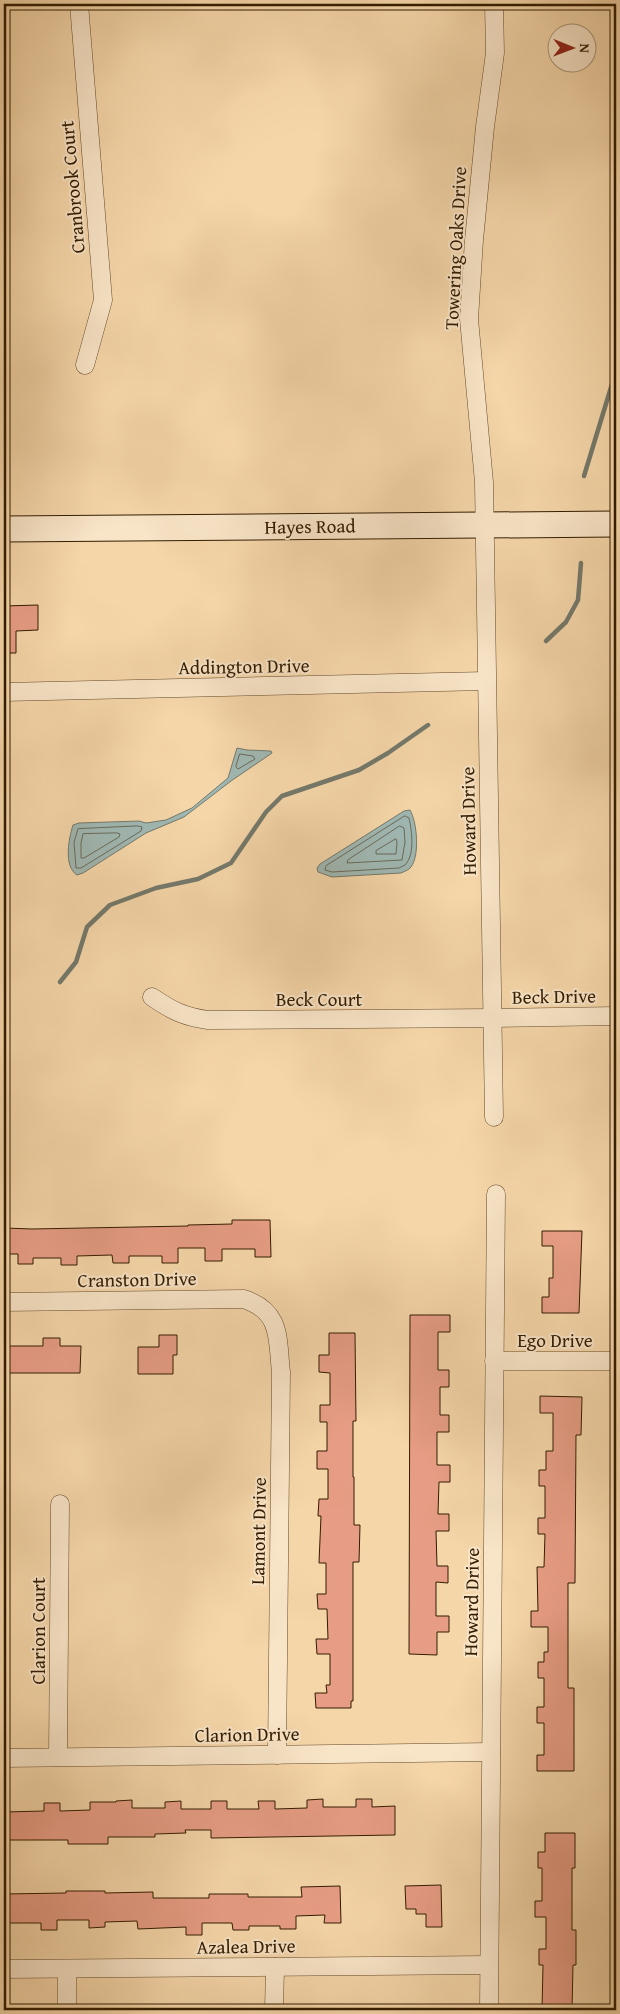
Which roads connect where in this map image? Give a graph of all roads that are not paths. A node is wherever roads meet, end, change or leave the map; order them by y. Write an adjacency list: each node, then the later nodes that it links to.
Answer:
1 (79, 4): 3 (street, Cranbrook Court)
2 (494, 4): 4 (street, Towering Oaks Drive)
3 (85, 365)
4 (484, 524): 5 (street, Hayes Road); 6 (street, Hayes Road); 7 (street, Howard Drive)
5 (616, 524)
6 (4, 529)
7 (486, 681): 8 (street, Addington Drive); 11 (street, Howard Drive)
8 (4, 692)
9 (152, 997): 11 (street, Beck Court)
10 (616, 1016): 11 (street, Beck Drive)
11 (493, 1018): 12 (street, Howard Drive)
12 (494, 1117)
13 (496, 1194): 16 (street, Howard Drive)
14 (4, 1302): 15 (street, Cranston Drive)
15 (267, 1310): 20 (street, Lamont Drive)
16 (494, 1361): 17 (street, Ego Drive); 19 (street, Howard Drive)
17 (616, 1361)
18 (60, 1504): 22 (street, Clarion Court)
19 (491, 1752): 20 (street, Clarion Drive); 23 (street, Howard Drive)
20 (277, 1755): 22 (street, Clarion Drive)
21 (4, 1758): 22 (street, Clarion Drive)
22 (58, 1758)
23 (489, 1965): 24 (street, Azalea Drive); 29 (street, Howard Drive)
24 (275, 1967): 26 (street, Azalea Drive); 28 (street)
25 (4, 1969): 26 (street, Azalea Drive)
26 (67, 1969): 27 (street)
27 (67, 2010)
28 (274, 2010)
29 (489, 2010)

